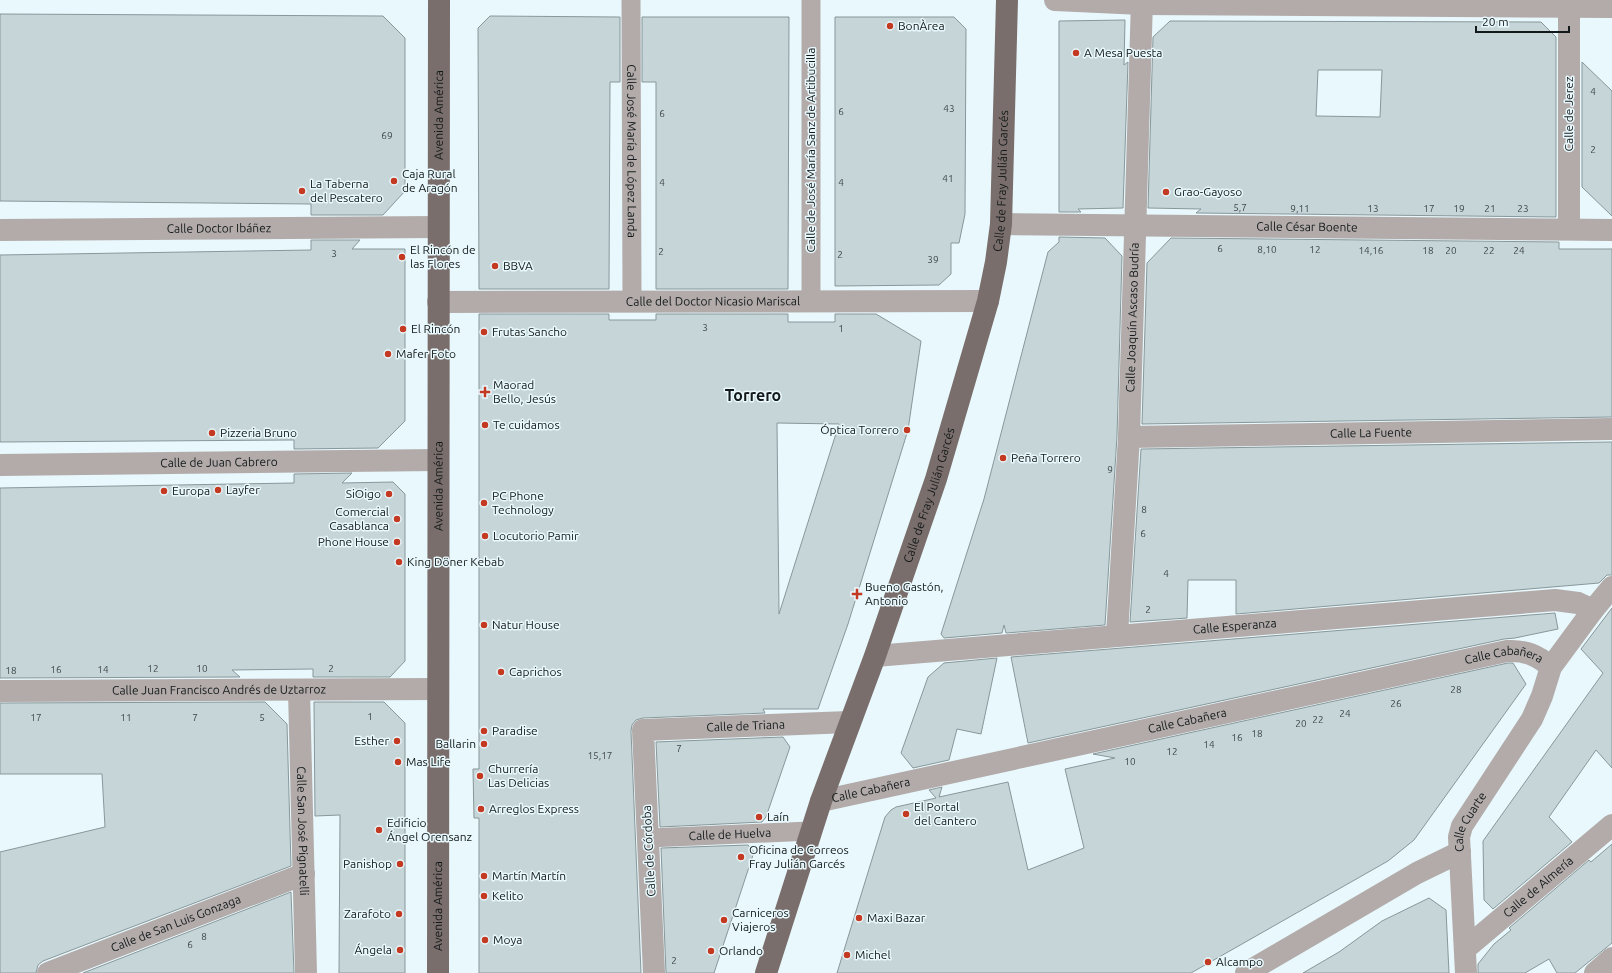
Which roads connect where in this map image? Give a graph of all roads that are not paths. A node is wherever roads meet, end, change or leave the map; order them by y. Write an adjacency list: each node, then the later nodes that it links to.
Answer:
1 (439, 0): 11 (main road, Avenida América)
2 (631, 0): 15 (street, Calle José María de López Landa)
3 (811, 0): 16 (street, Calle de José María Sanz de Artibucilla)
4 (1007, 0): 9 (main road, Calle de Fray Julián Garcés)
5 (1055, 0): 6 (street)
6 (1142, 2): 7 (street); 10 (street, Calle Joaquín Ascaso Budría)
7 (1569, 4): 8 (street); 12 (street, Calle de Jerez)
8 (1612, 7)
9 (1001, 224): 10 (street, Calle César Boente); 17 (main road, Calle de Fray Julián Garcés)
10 (1136, 226): 12 (street, Calle César Boente); 20 (street, Calle Joaquín Ascaso Budría)
11 (438, 227): 13 (street, Calle Doctor Ibáñez); 18 (main road, Avenida América)
12 (1569, 229): 14 (street, Calle César Boente)
13 (0, 230)
14 (1612, 230)
15 (632, 301): 16 (street, Calle del Doctor Nicasio Mariscal); 18 (street, Calle del Doctor Nicasio Mariscal)
16 (811, 301): 17 (street, Calle del Doctor Nicasio Mariscal)
17 (988, 301): 26 (main road, Calle de Fray Julián Garcés)
18 (438, 302): 21 (main road, Avenida América)
19 (1612, 429): 20 (street, Calle La Fuente)
20 (1129, 437): 25 (street, Calle Joaquín Ascaso Budría)
21 (438, 460): 22 (street, Calle de Juan Cabrero); 28 (main road, Avenida América)
22 (0, 465)
23 (1612, 587): 24 (street, Calle Cuarte)
24 (1593, 610): 25 (street, Calle Esperanza); 27 (street, Calle Cuarte)
25 (1117, 636): 26 (street, Calle Esperanza)
26 (875, 656): 31 (main road, Calle de Fray Julián Garcés)
27 (1551, 667): 33 (street, Calle Cabañera); 37 (street, Calle Cuarte)
28 (438, 689): 29 (street, Calle Juan Francisco Andrés de Uztarroz); 43 (main road, Avenida América)
29 (299, 690): 30 (street, Calle Juan Francisco Andrés de Uztarroz); 38 (street, Calle San José Pignatelli)
30 (0, 692)
31 (849, 722): 32 (street, Calle de Triana); 33 (main road, Calle de Fray Julián Garcés)
32 (643, 730): 36 (street, Calle de Córdoba)
33 (821, 801): 35 (main road, Calle de Fray Julián Garcés)
34 (1612, 825): 39 (street, Calle de Almería)
35 (811, 831): 36 (street, Calle de Huelva); 45 (main road, Calle de Fray Julián Garcés)
36 (648, 838): 44 (street, Calle de Córdoba)
37 (1460, 852): 39 (street); 46 (street, Calle Cuarte)
38 (304, 874): 41 (street, Calle de San Luis Gonzaga); 42 (street, Calle San José Pignatelli)
39 (1465, 949): 47 (street)
40 (1612, 958): 48 (street)
41 (48, 973)
42 (306, 973)
43 (438, 973)
44 (654, 973)
45 (766, 973)
46 (1246, 973)
47 (1466, 973)
48 (1595, 973)

